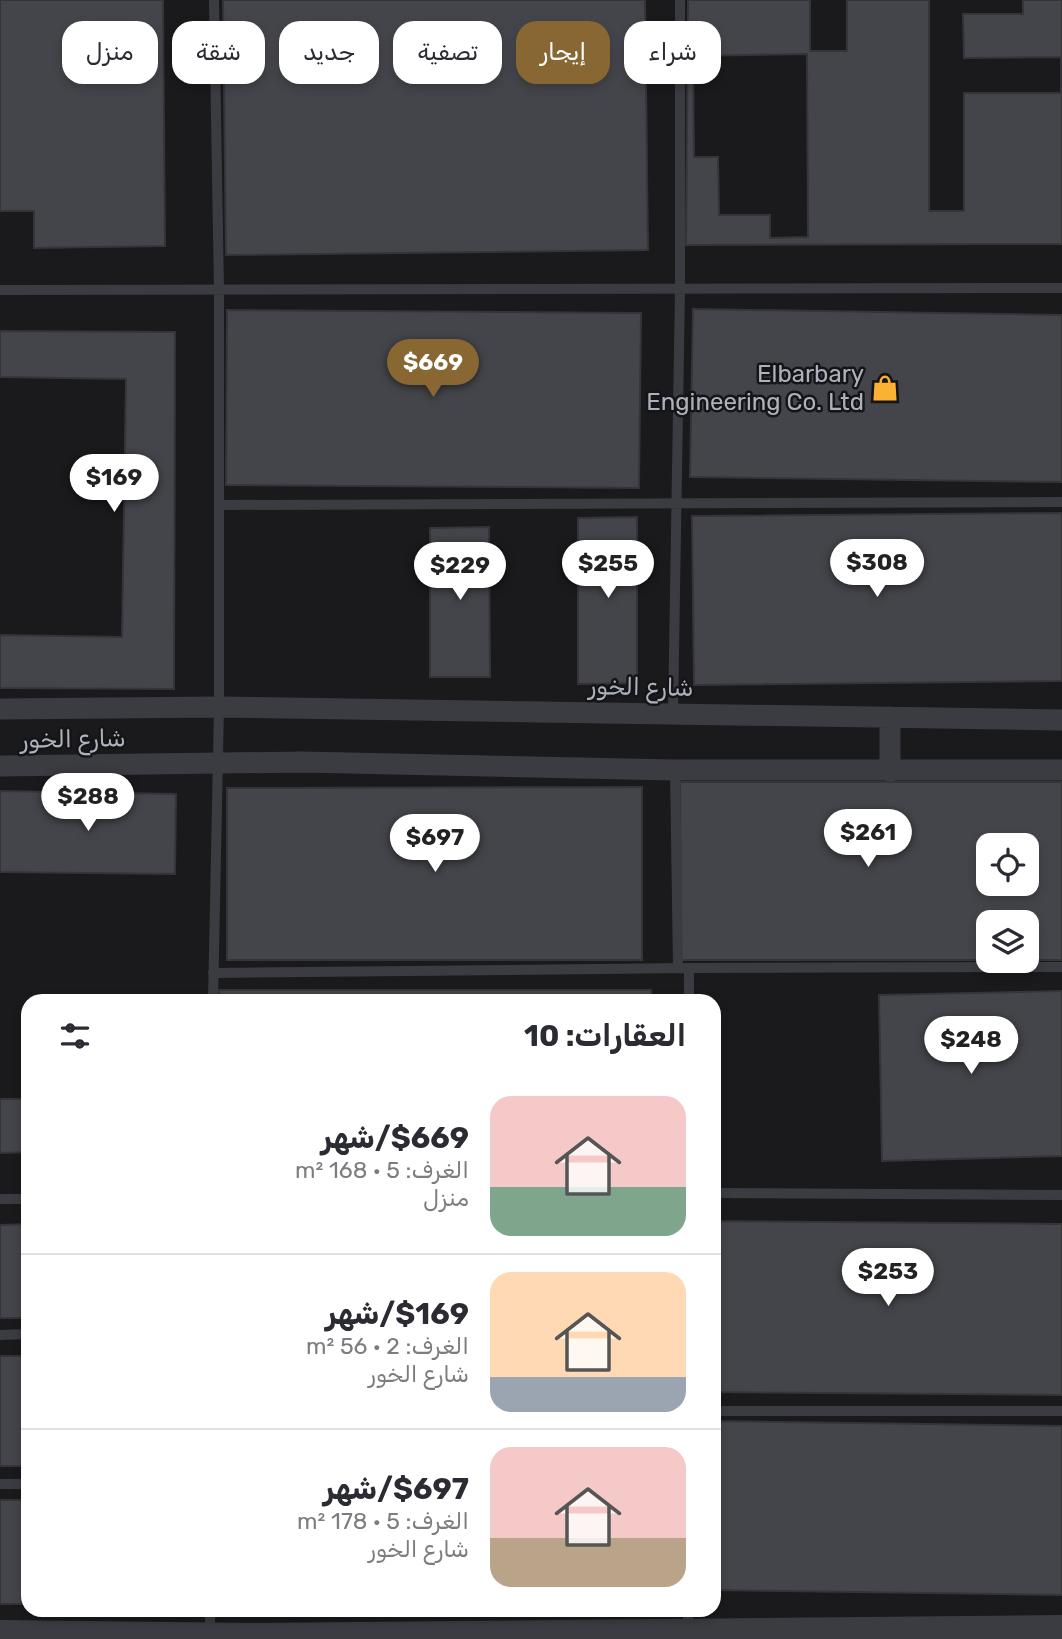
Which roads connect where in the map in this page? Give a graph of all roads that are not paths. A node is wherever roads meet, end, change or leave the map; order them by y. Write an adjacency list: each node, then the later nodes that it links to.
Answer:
1 (214, 0): 6 (lane)
2 (680, 0): 4 (lane)
3 (1062, 288): 4 (lane)
4 (680, 289): 6 (lane); 7 (lane)
5 (0, 290): 6 (lane)
6 (219, 290): 9 (lane)
7 (678, 502): 8 (lane); 9 (lane); 12 (lane)
8 (1062, 502)
9 (219, 505): 10 (lane)
10 (219, 707): 11 (street, شارع الخور); 12 (street, شارع الخور); 15 (lane)
11 (0, 709)
12 (673, 714): 13 (street, شارع الخور)
13 (890, 717): 14 (street, شارع الخور); 19 (street)
14 (1062, 720)
15 (218, 764): 16 (street, شارع الخور); 17 (street, شارع الخور); 22 (lane)
16 (0, 766)
17 (675, 770): 19 (street, شارع الخور); 21 (lane)
18 (1062, 770): 19 (street, شارع الخور)
19 (890, 771)
20 (1062, 967): 21 (lane)
21 (684, 968): 22 (lane); 24 (lane)
22 (213, 973): 23 (lane)
23 (213, 994)
24 (689, 994)
25 (721, 1194): 26 (lane)
26 (1062, 1195)
27 (0, 1199): 28 (lane)
28 (21, 1199)
29 (21, 1334): 30 (lane)
30 (0, 1335)
31 (721, 1411): 32 (lane)
32 (1062, 1411)
33 (0, 1484): 34 (lane)
34 (21, 1484)
35 (688, 1621): 39 (street); 40 (street)
36 (210, 1623): 38 (street); 40 (street)
37 (1062, 1629): 39 (street)
38 (0, 1634)
39 (728, 1635)
40 (256, 1638)

